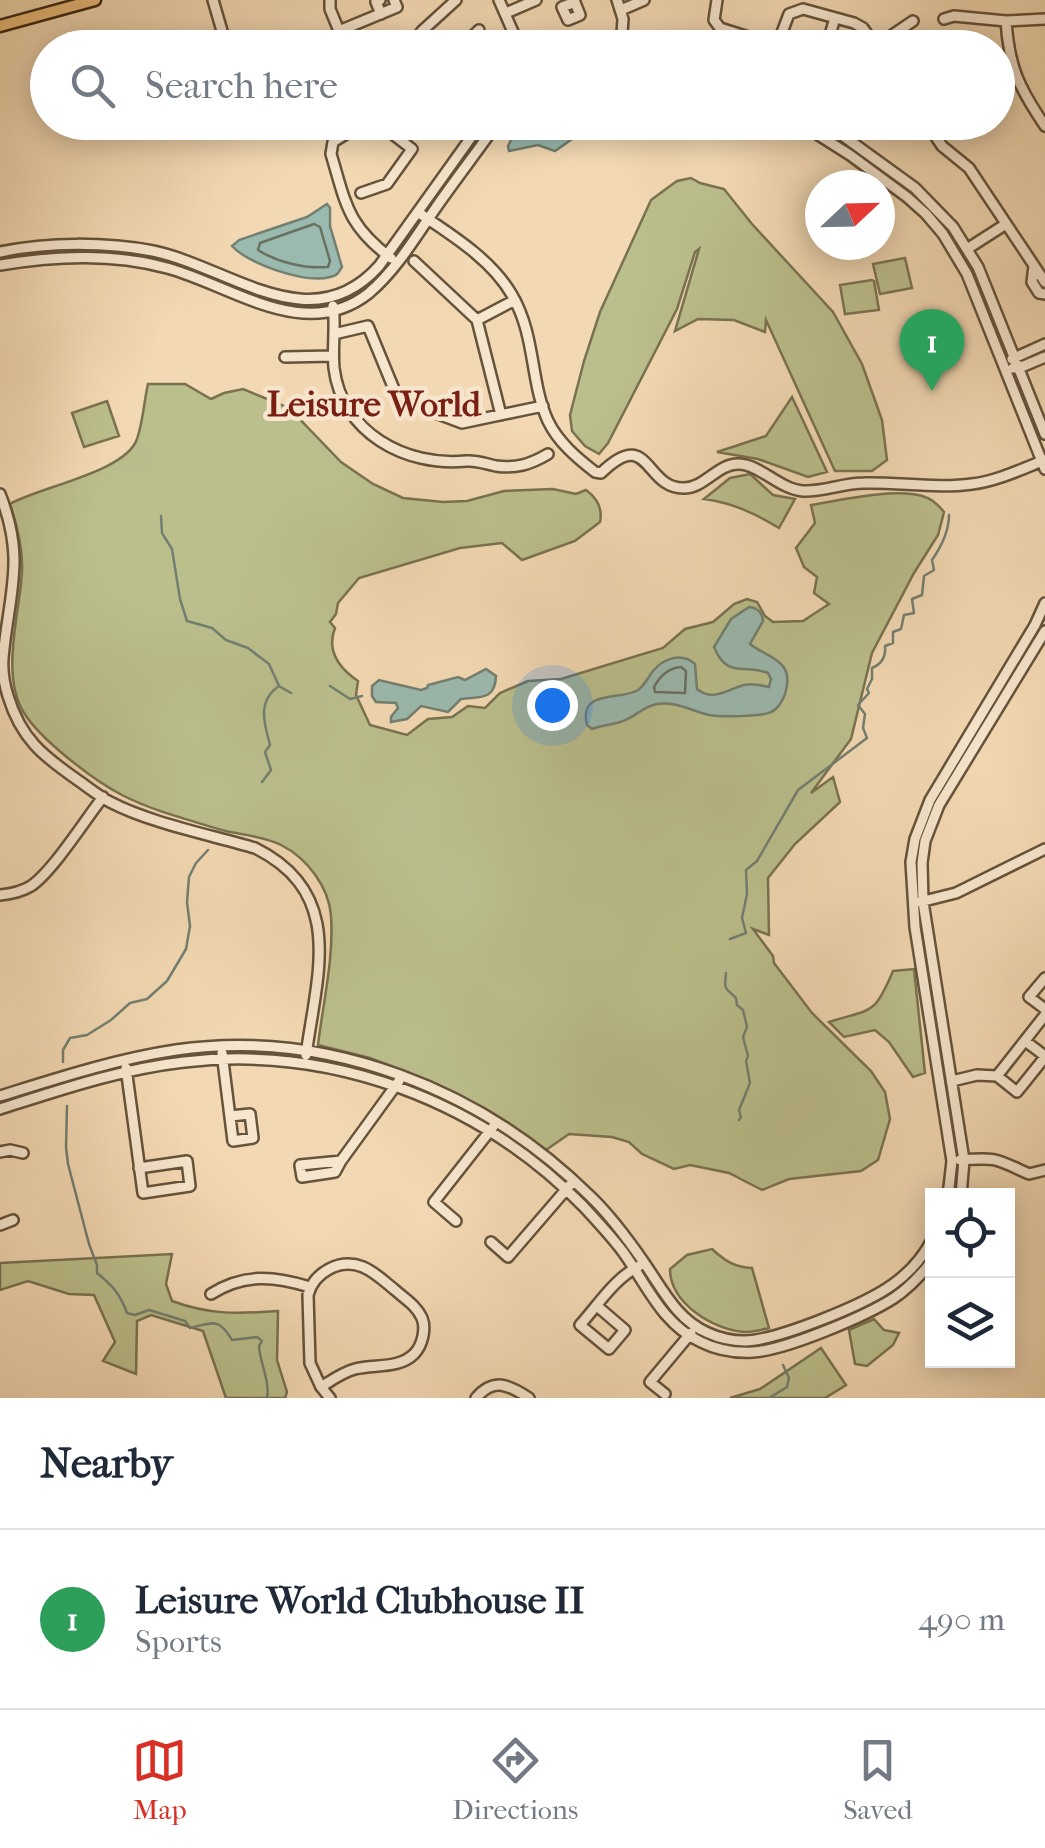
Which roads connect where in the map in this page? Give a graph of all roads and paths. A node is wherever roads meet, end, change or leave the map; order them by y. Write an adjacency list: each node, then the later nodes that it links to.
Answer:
1 (95, 0): 22 (main road)
2 (212, 0): 23 (street)
3 (330, 0): 24 (street)
4 (380, 0): 15 (street)
5 (394, 0): 15 (street)
6 (456, 0): 26 (street)
7 (499, 0): 16 (street)
8 (536, 0): 12 (street)
9 (644, 0): 13 (street)
10 (718, 0): 29 (street)
11 (825, 0): 14 (street)
12 (520, 3): 16 (street)
13 (619, 5): 28 (street)
14 (822, 13): 17 (street); 30 (street)
15 (381, 14): 25 (street)
16 (506, 14): 27 (street)
17 (835, 18): 31 (street); 32 (street)
18 (944, 19): 21 (street)
19 (1045, 19): 21 (street)
20 (913, 21): 33 (street)
21 (1006, 21): 34 (street)
22 (0, 26)
23 (221, 30)
24 (339, 30)
25 (341, 30)
26 (424, 30)
27 (513, 30)
28 (624, 30)
29 (723, 30)
30 (783, 30)
31 (831, 30)
32 (864, 30)
33 (900, 30)
34 (1007, 30)
35 (1015, 76): 36 (street)
36 (1045, 126)
37 (335, 140): 49 (street)
38 (400, 140): 44 (street)
39 (471, 140): 45 (street)
40 (484, 140): 45 (street)
41 (826, 140): 68 (street)
42 (849, 140): 47 (street)
43 (938, 140): 46 (street)
44 (361, 193)
45 (423, 216): 49 (street); 51 (street); 57 (street)
46 (1006, 224): 47 (street); 53 (street)
47 (967, 249): 67 (street)
48 (1, 252): 56 (street)
49 (388, 255): 51 (street); 56 (street)
50 (414, 261): 60 (street)
51 (397, 262): 58 (street)
52 (0, 265): 58 (street)
53 (1034, 266): 54 (street); 55 (street)
54 (1045, 282)
55 (1045, 294)
56 (332, 298): 58 (street)
57 (515, 300): 60 (street); 70 (street)
58 (334, 310): 62 (street)
59 (362, 312): 61 (street)
60 (477, 320): 71 (street)
61 (368, 326): 62 (street); 71 (street)
62 (334, 334): 64 (street)
63 (1045, 344): 67 (street)
64 (333, 356): 66 (street); 73 (street)
65 (1045, 356): 69 (street)
66 (285, 357)
67 (1014, 357): 68 (street); 69 (street)
68 (1005, 368): 69 (street); 74 (street)
69 (1019, 368): 72 (street)
70 (543, 406): 71 (street); 74 (street)
71 (500, 415)
72 (1045, 434)
73 (548, 454)
74 (1044, 463)
75 (0, 494): 80 (street)
76 (1045, 603): 78 (street)
77 (1045, 631): 79 (street)
78 (1029, 635): 79 (street); 84 (street)
79 (1042, 643): 84 (street)
80 (2, 657): 81 (street)
81 (102, 797): 83 (street); 90 (street)
82 (1045, 850): 84 (street)
83 (0, 895)
84 (918, 902): 96 (street); 106 (street)
85 (1045, 978): 86 (street)
86 (1045, 1012): 87 (street)
87 (1025, 1040): 89 (street); 94 (street)
88 (222, 1046): 90 (street); 91 (street); 92 (street)
89 (1045, 1056): 94 (street)
90 (306, 1057): 91 (street); 95 (street)
91 (222, 1058): 93 (street); 99 (street)
92 (124, 1060): 93 (street); 97 (street)
93 (126, 1072): 98 (street); 107 (street)
94 (996, 1076): 96 (street)
95 (399, 1081): 100 (street); 101 (street); 104 (street)
96 (952, 1081): 105 (street)
97 (0, 1096)
98 (0, 1109)
99 (230, 1116)
100 (498, 1121): 101 (street); 109 (street)
101 (490, 1131): 112 (street); 114 (street)
102 (0, 1152): 103 (street)
103 (23, 1154)
104 (341, 1160)
105 (964, 1160): 106 (street); 108 (street); 111 (street)
106 (952, 1161): 110 (street)
107 (139, 1168): 107 (street)
108 (1045, 1170)
109 (574, 1180): 112 (street); 118 (street)
110 (949, 1188)
111 (962, 1188)
112 (566, 1189): 116 (street); 119 (street)
113 (13, 1220): 115 (street)
114 (456, 1221)
115 (0, 1224)
116 (491, 1242)
117 (925, 1250): 124 (street)
118 (645, 1263): 119 (street); 124 (street)
119 (634, 1268): 123 (street); 124 (street)
120 (925, 1269): 124 (street)
121 (310, 1287): 122 (street); 125 (street); 125 (street)
122 (211, 1294)
123 (596, 1306): 123 (street)
124 (693, 1331): 126 (street)
125 (321, 1387): 127 (street)
126 (664, 1394)
127 (330, 1398)
128 (476, 1398): 129 (street)
129 (529, 1398)

